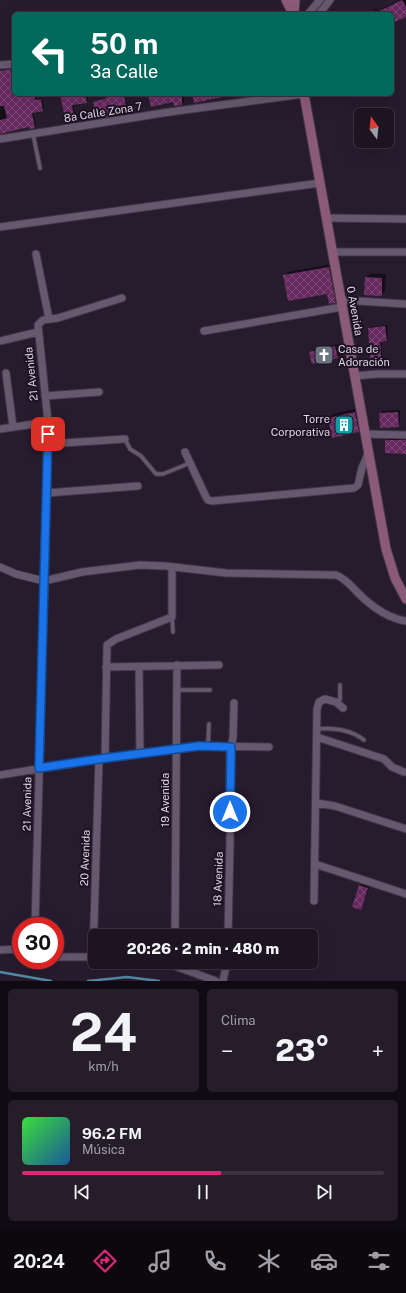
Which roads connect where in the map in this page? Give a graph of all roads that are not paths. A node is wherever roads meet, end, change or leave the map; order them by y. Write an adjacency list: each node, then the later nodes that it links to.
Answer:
1 (286, 0): 5 (street)
2 (295, 0): 6 (street)
3 (320, 0): 7 (street)
4 (330, 0): 8 (street)
5 (292, 12)
6 (293, 12)
7 (310, 12)
8 (321, 12)
9 (12, 64): 10 (street)
10 (0, 65)
11 (290, 96): 13 (street, 8a Calle Zona 7)
12 (304, 96): 16 (street, 0 Avenida)
13 (33, 134): 14 (street, 8a Calle Zona 7); 15 (lane)
14 (0, 139)
15 (40, 168)
16 (320, 183): 17 (street, 0 Avenida); 19 (street)
17 (327, 218): 18 (street); 20 (street, 0 Avenida)
18 (406, 219)
19 (0, 227)
20 (333, 252): 21 (street); 24 (street, 0 Avenida)
21 (406, 252)
22 (36, 254): 26 (street)
23 (122, 298): 26 (street)
24 (341, 304): 25 (street); 27 (street); 32 (street, 0 Avenida)
25 (406, 304)
26 (49, 320): 28 (street, 21 Avenida)
27 (204, 330)
28 (38, 332): 29 (street); 34 (street, 21 Avenida)
29 (0, 341)
30 (6, 373): 36 (street)
31 (406, 374): 32 (street)
32 (355, 376): 38 (street, 0 Avenida)
33 (99, 392): 34 (street)
34 (45, 396): 35 (street, 21 Avenida)
35 (48, 422): 36 (street); 41 (street, 21 Avenida)
36 (14, 427): 37 (street)
37 (0, 429)
38 (365, 434): 39 (street); 43 (street, 0 Avenida)
39 (406, 435)
40 (125, 439): 41 (street); 44 (lane)
41 (48, 444): 46 (street, 21 Avenida)
42 (185, 452): 44 (street)
43 (368, 454): 44 (street); 50 (street, 0 Avenida)
44 (190, 463)
45 (138, 486): 46 (street)
46 (46, 493): 49 (street, 21 Avenida)
47 (0, 566): 49 (street)
48 (172, 567): 49 (street); 51 (street); 52 (street)
49 (44, 581): 74 (street, 21 Avenida)
50 (406, 599)
51 (172, 617): 53 (lane); 56 (street, 20 Avenida)
52 (406, 621)
53 (173, 632)
54 (177, 665): 55 (street); 57 (street); 59 (street, 19 Avenida)
55 (219, 665)
56 (106, 667): 57 (street); 73 (street, 20 Avenida)
57 (139, 667): 72 (street)
58 (340, 685): 61 (lane)
59 (177, 690): 60 (lane); 71 (street, 19 Avenida)
60 (210, 690)
61 (336, 702): 63 (street); 65 (street)
62 (234, 703): 69 (street, 18 Avenida)
63 (344, 708)
64 (209, 724): 68 (lane)
65 (317, 729): 66 (street); 67 (lane)
66 (317, 737): 75 (street); 77 (street)
67 (364, 740)
68 (208, 746): 69 (street); 71 (street)
69 (231, 747): 70 (street); 85 (street, 18 Avenida)
70 (269, 747)
71 (176, 750): 72 (street); 84 (street, 19 Avenida)
72 (140, 754): 73 (street)
73 (102, 759): 74 (street); 83 (street, 20 Avenida)
74 (39, 768): 76 (street); 82 (street, 21 Avenida)
75 (404, 772)
76 (0, 775)
77 (316, 802): 78 (street); 79 (street)
78 (406, 829)
79 (315, 864): 80 (street); 81 (street)
80 (406, 894)
81 (314, 901)
82 (35, 917)
83 (95, 929)
84 (176, 929)
85 (228, 929)
86 (12, 949): 87 (street)
87 (0, 950)
88 (64, 957): 89 (street)
89 (88, 957)
90 (187, 969): 92 (street)
91 (226, 969): 93 (street)
92 (216, 981)
93 (223, 981)

